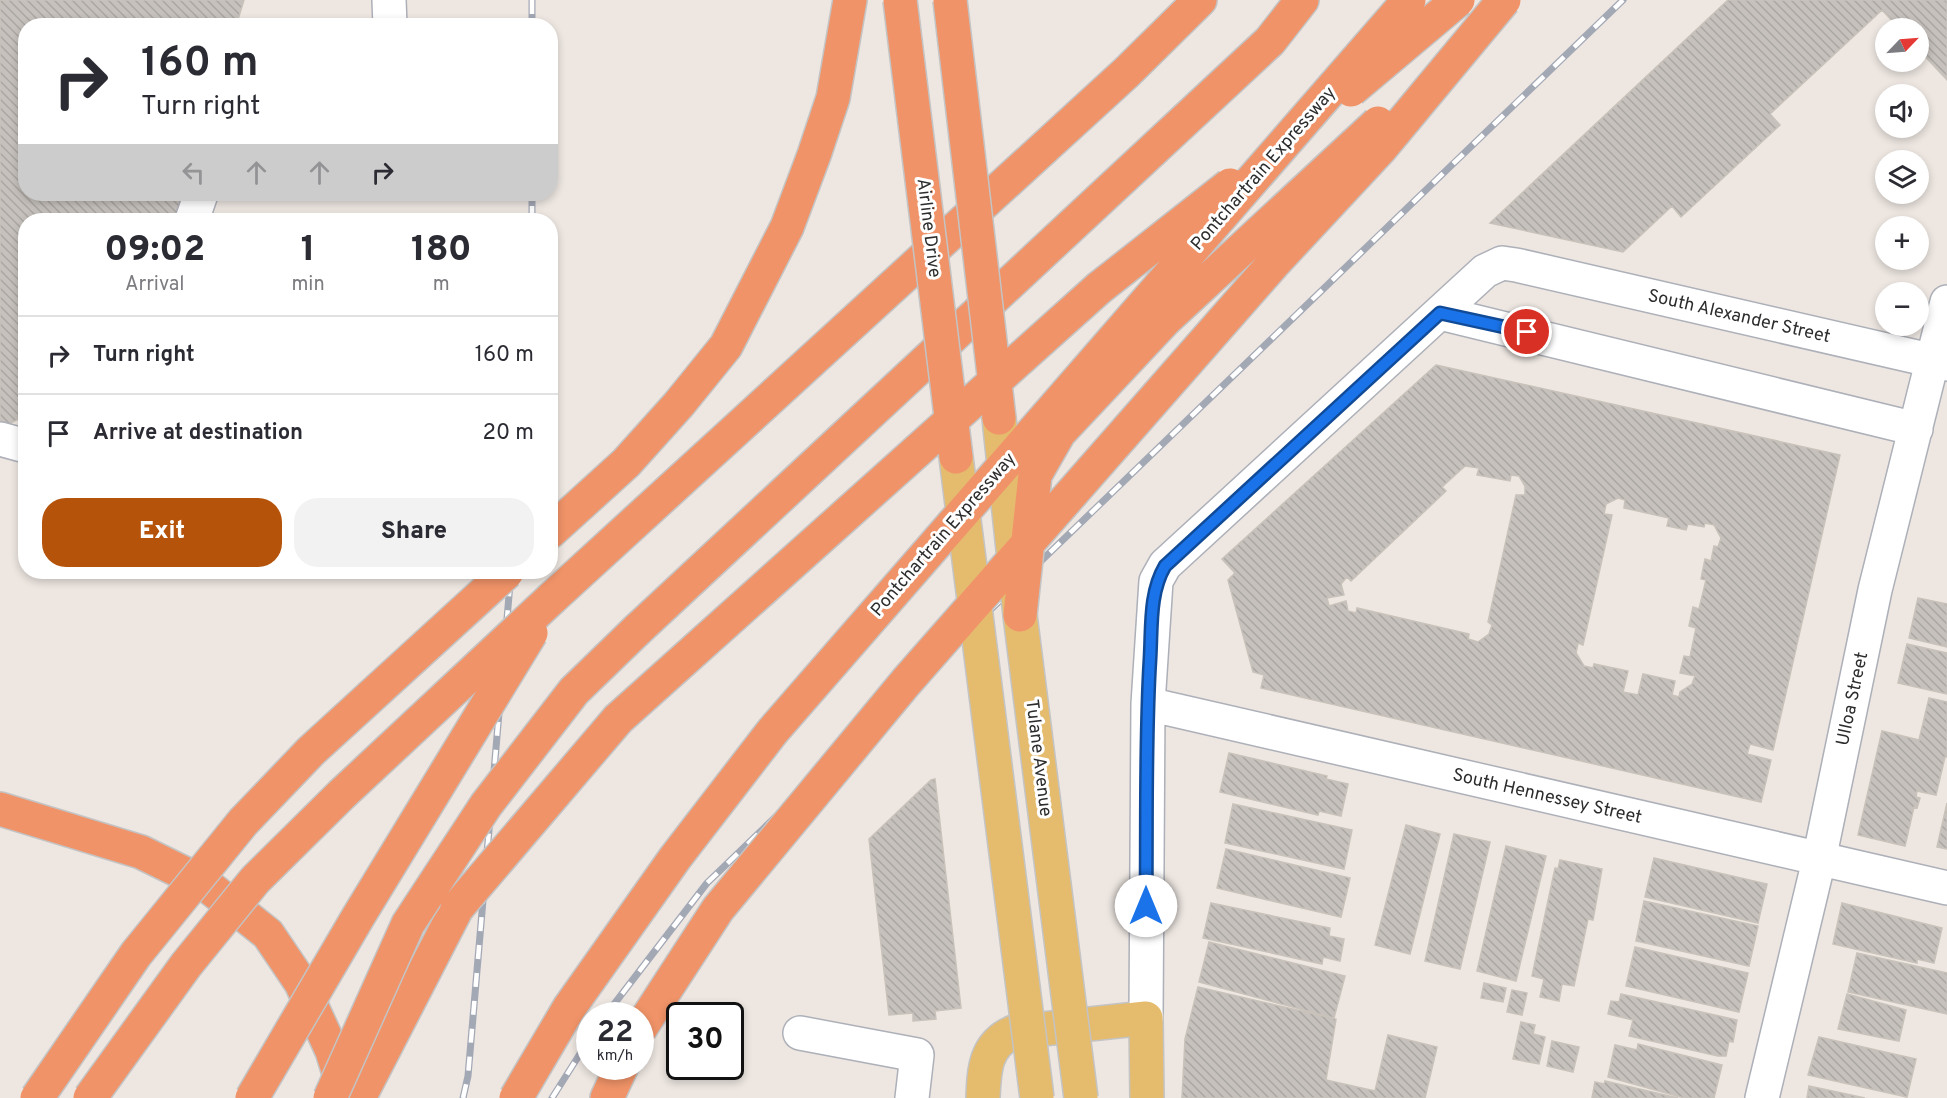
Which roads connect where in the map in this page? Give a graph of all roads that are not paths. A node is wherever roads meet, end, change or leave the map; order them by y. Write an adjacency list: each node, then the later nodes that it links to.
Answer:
1 (388, 0): 11 (street)
2 (850, 0): 20 (highway)
3 (900, 0): 19 (highway, Airline Drive, bridge)
4 (950, 0): 15 (highway, bridge)
5 (1200, 0): 22 (highway, bridge)
6 (1302, 0): 24 (highway, bridge)
7 (1410, 0): 40 (highway, Pontchartrain Expressway, bridge)
8 (1458, 0): 29 (highway, bridge)
9 (1504, 0): 30 (highway, bridge)
10 (1510, 0): 23 (highway, bridge)
11 (389, 18)
12 (1947, 302): 14 (street, Ulloa Street)
13 (1440, 313): 14 (street, South Alexander Street); 16 (street); 25 (street)
14 (1940, 363): 16 (street, Ulloa Street)
15 (999, 418): 23 (main road, Tulane Avenue, bridge)
16 (1916, 429): 27 (street, Ulloa Street)
17 (0, 439): 18 (street)
18 (18, 444)
19 (956, 457): 44 (main road, bridge)
20 (558, 525)
21 (499, 579): 34 (highway, bridge)
22 (552, 598): 35 (highway, bridge); 36 (highway, bridge)
23 (1020, 615): 45 (main road, Tulane Avenue, bridge)
24 (637, 630): 29 (highway, bridge); 37 (highway, bridge)
25 (1148, 704): 27 (street, South Hennessey Street); 31 (street)
26 (0, 809): 38 (highway)
27 (1819, 860): 28 (street, South Hennessey Street); 47 (street, Ulloa Street)
28 (1947, 888)
29 (458, 908): 39 (highway)
30 (654, 1007)
31 (1146, 1018): 43 (main road); 46 (main road)
32 (800, 1033): 42 (street)
33 (615, 1080): 41 (highway)
34 (37, 1098)
35 (90, 1098)
36 (252, 1098)
37 (330, 1098)
38 (347, 1098)
39 (359, 1098)
40 (516, 1098)
41 (607, 1098)
42 (912, 1098)
43 (983, 1098)
44 (1037, 1098)
45 (1082, 1098)
46 (1147, 1098)
47 (1762, 1098)

